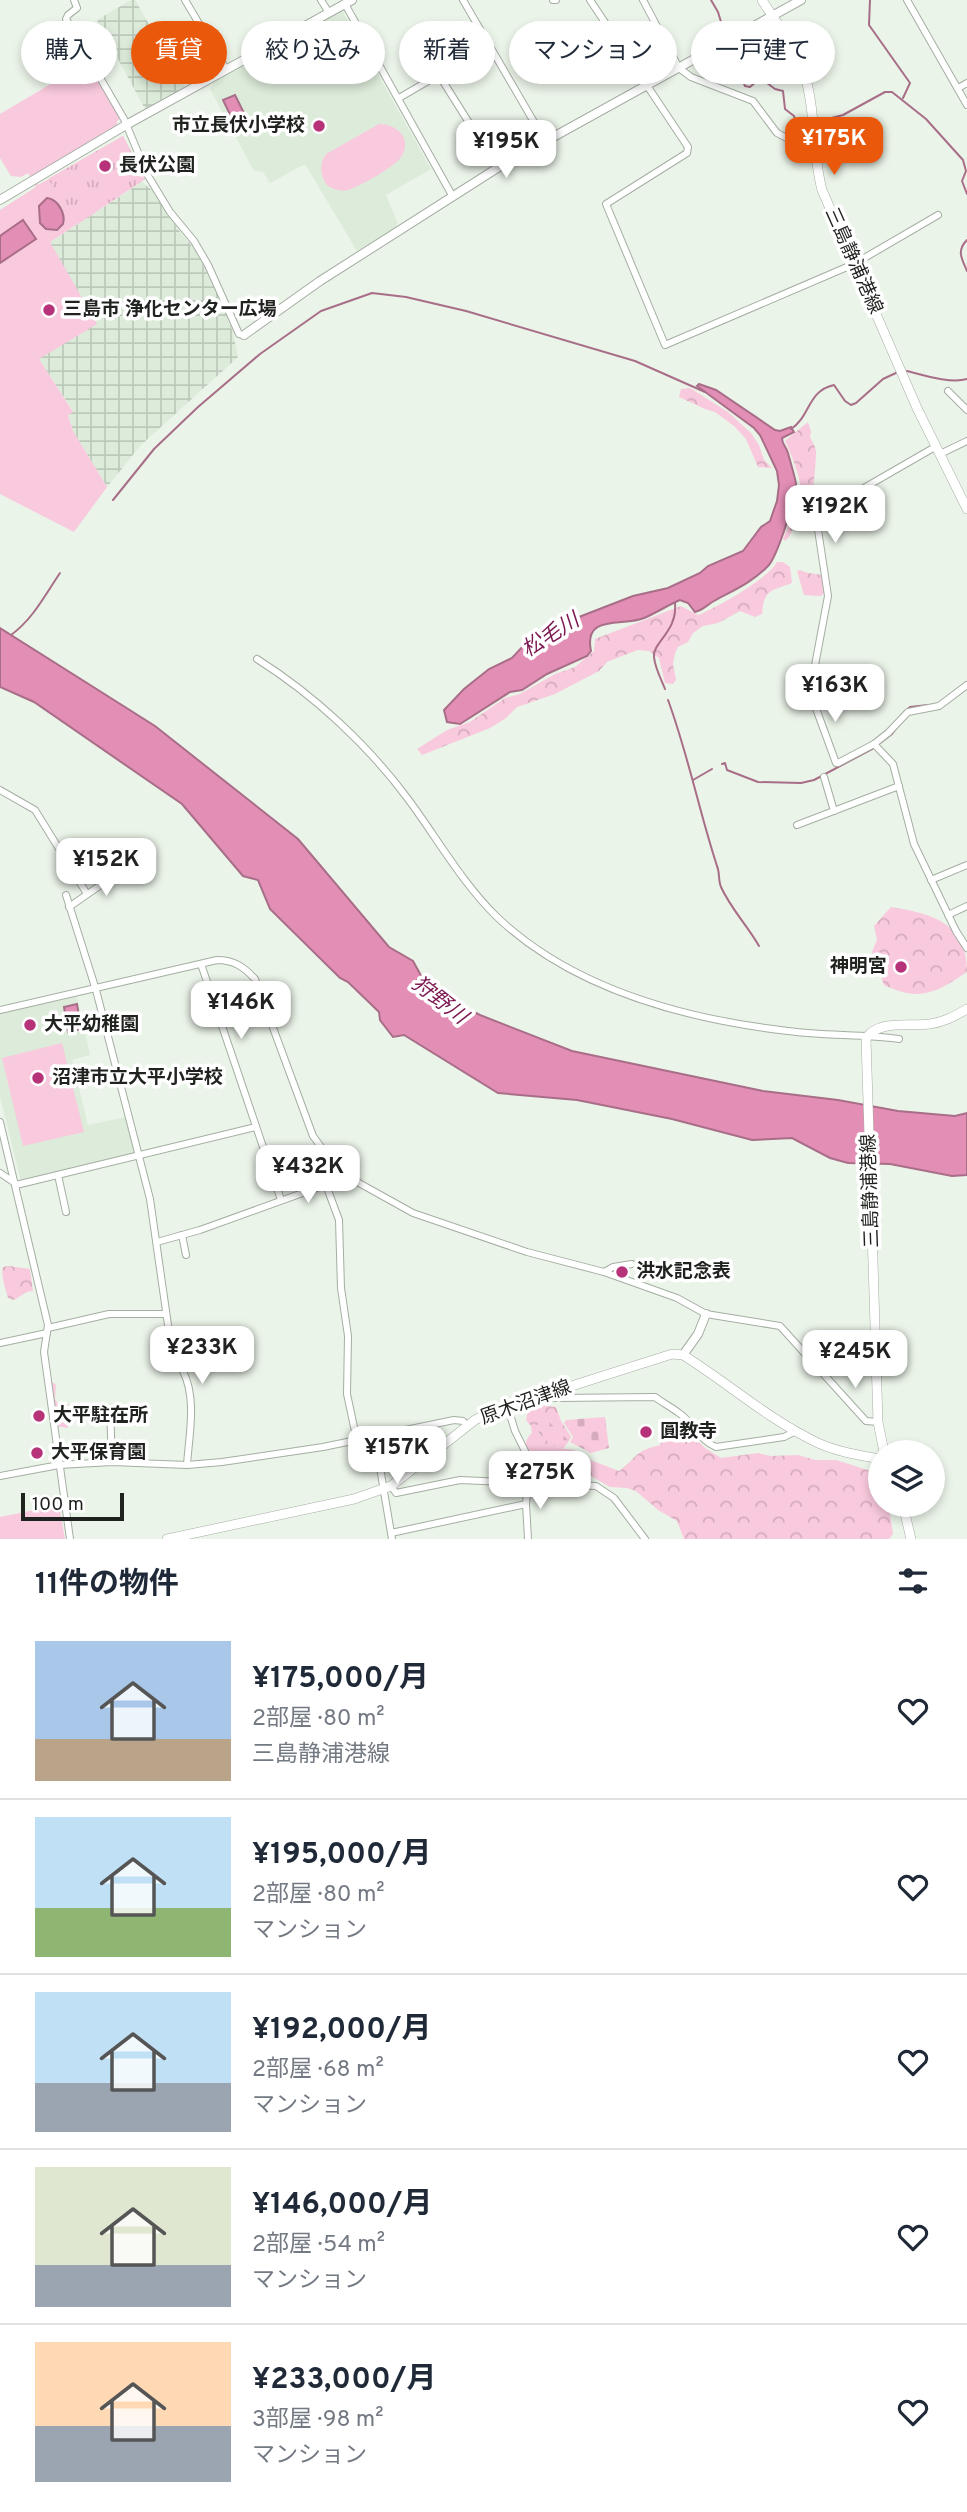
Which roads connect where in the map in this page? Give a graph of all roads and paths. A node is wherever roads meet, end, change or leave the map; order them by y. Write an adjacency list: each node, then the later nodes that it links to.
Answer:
1 (74, 0): 26 (street)
2 (185, 0): 13 (street)
3 (321, 0): 11 (street)
4 (463, 0): 14 (street)
5 (590, 0): 22 (street)
6 (643, 0): 17 (street)
7 (762, 0): 12 (main road, 三島静浦港線)
8 (801, 0): 12 (street)
9 (907, 0): 23 (street)
10 (349, 2): 11 (street); 24 (street)
11 (329, 13): 16 (street)
12 (773, 17): 17 (street); 28 (main road, 三島静浦港線)
13 (197, 21)
14 (474, 21)
15 (495, 58): 27 (street)
16 (227, 68)
17 (679, 68): 22 (street); 28 (street)
18 (967, 83): 23 (street)
19 (199, 84): 26 (street)
20 (423, 84): 24 (street)
21 (445, 84): 29 (street)
22 (646, 86): 27 (street); 33 (street)
23 (958, 88): 25 (street)
24 (399, 98): 30 (street)
25 (967, 105)
26 (126, 125): 31 (street); 34 (street)
27 (545, 141): 29 (street)
28 (814, 152): 33 (main road, 三島静浦港線)
29 (499, 167): 30 (street)
30 (453, 197): 34 (street)
31 (0, 200)
32 (938, 215): 33 (street)
33 (854, 264): 38 (main road, 三島静浦港線)
34 (244, 335)
35 (948, 391): 36 (street)
36 (965, 405)
37 (967, 441): 38 (street)
38 (937, 451): 39 (main road); 42 (street)
39 (967, 509)
40 (257, 659): 61 (street)
41 (967, 685): 42 (street)
42 (874, 744): 44 (street)
43 (824, 777): 46 (street)
44 (899, 786): 46 (street); 50 (street)
45 (0, 790): 51 (street)
46 (834, 811): 47 (street)
47 (796, 825)
48 (128, 866): 51 (street)
49 (967, 866): 50 (street)
50 (931, 880): 55 (street)
51 (87, 894): 54 (street)
52 (66, 895): 54 (street)
53 (967, 906): 55 (street)
54 (69, 907): 58 (street)
55 (948, 915): 56 (street)
56 (967, 948)
57 (201, 964): 58 (street); 64 (street); 68 (street)
58 (96, 989): 60 (street); 65 (street)
59 (967, 1009): 61 (main road)
60 (0, 1010)
61 (867, 1038): 62 (street); 86 (main road, 三島静浦港線)
62 (899, 1039)
63 (0, 1122): 69 (street)
64 (256, 1127): 65 (street); 71 (street)
65 (139, 1156): 67 (street); 74 (street)
66 (0, 1174): 69 (street)
67 (58, 1175): 69 (street); 72 (street)
68 (350, 1176): 70 (street); 77 (street)
69 (15, 1184): 80 (street)
70 (326, 1185): 71 (street); 91 (street)
71 (281, 1200): 73 (street)
72 (66, 1212)
73 (181, 1235): 74 (street); 75 (street)
74 (157, 1242): 78 (street)
75 (186, 1255)
76 (632, 1264): 77 (street)
77 (604, 1272): 79 (street)
78 (166, 1314): 80 (street); 95 (street)
79 (706, 1314): 82 (street); 86 (street)
80 (48, 1331): 81 (street); 94 (street)
81 (0, 1343)
82 (683, 1355): 83 (main road, 原木沼津線); 88 (main road)
83 (549, 1393): 84 (main road, 原木沼津線); 88 (street)
84 (507, 1405): 87 (main road, 原木沼津線); 97 (street)
85 (110, 1408): 93 (street)
86 (878, 1422): 90 (main road, 三島静浦港線)
87 (467, 1426): 89 (street); 98 (main road, 原木沼津線)
88 (796, 1431): 92 (main road)
89 (375, 1438): 91 (street); 98 (street)
90 (882, 1440)
91 (357, 1441): 95 (street)
92 (868, 1456)
93 (112, 1462): 94 (street); 95 (street)
94 (59, 1465): 96 (street); 102 (street)
95 (187, 1465)
96 (0, 1476)
97 (528, 1483): 98 (street); 99 (street); 105 (street)
98 (387, 1487): 101 (street); 103 (main road, 原木沼津線)
99 (526, 1504): 101 (street); 104 (street)
100 (906, 1517): 106 (main road)
101 (391, 1536)
102 (70, 1539)
103 (167, 1539)
104 (528, 1539)
105 (645, 1539)
106 (911, 1539)

